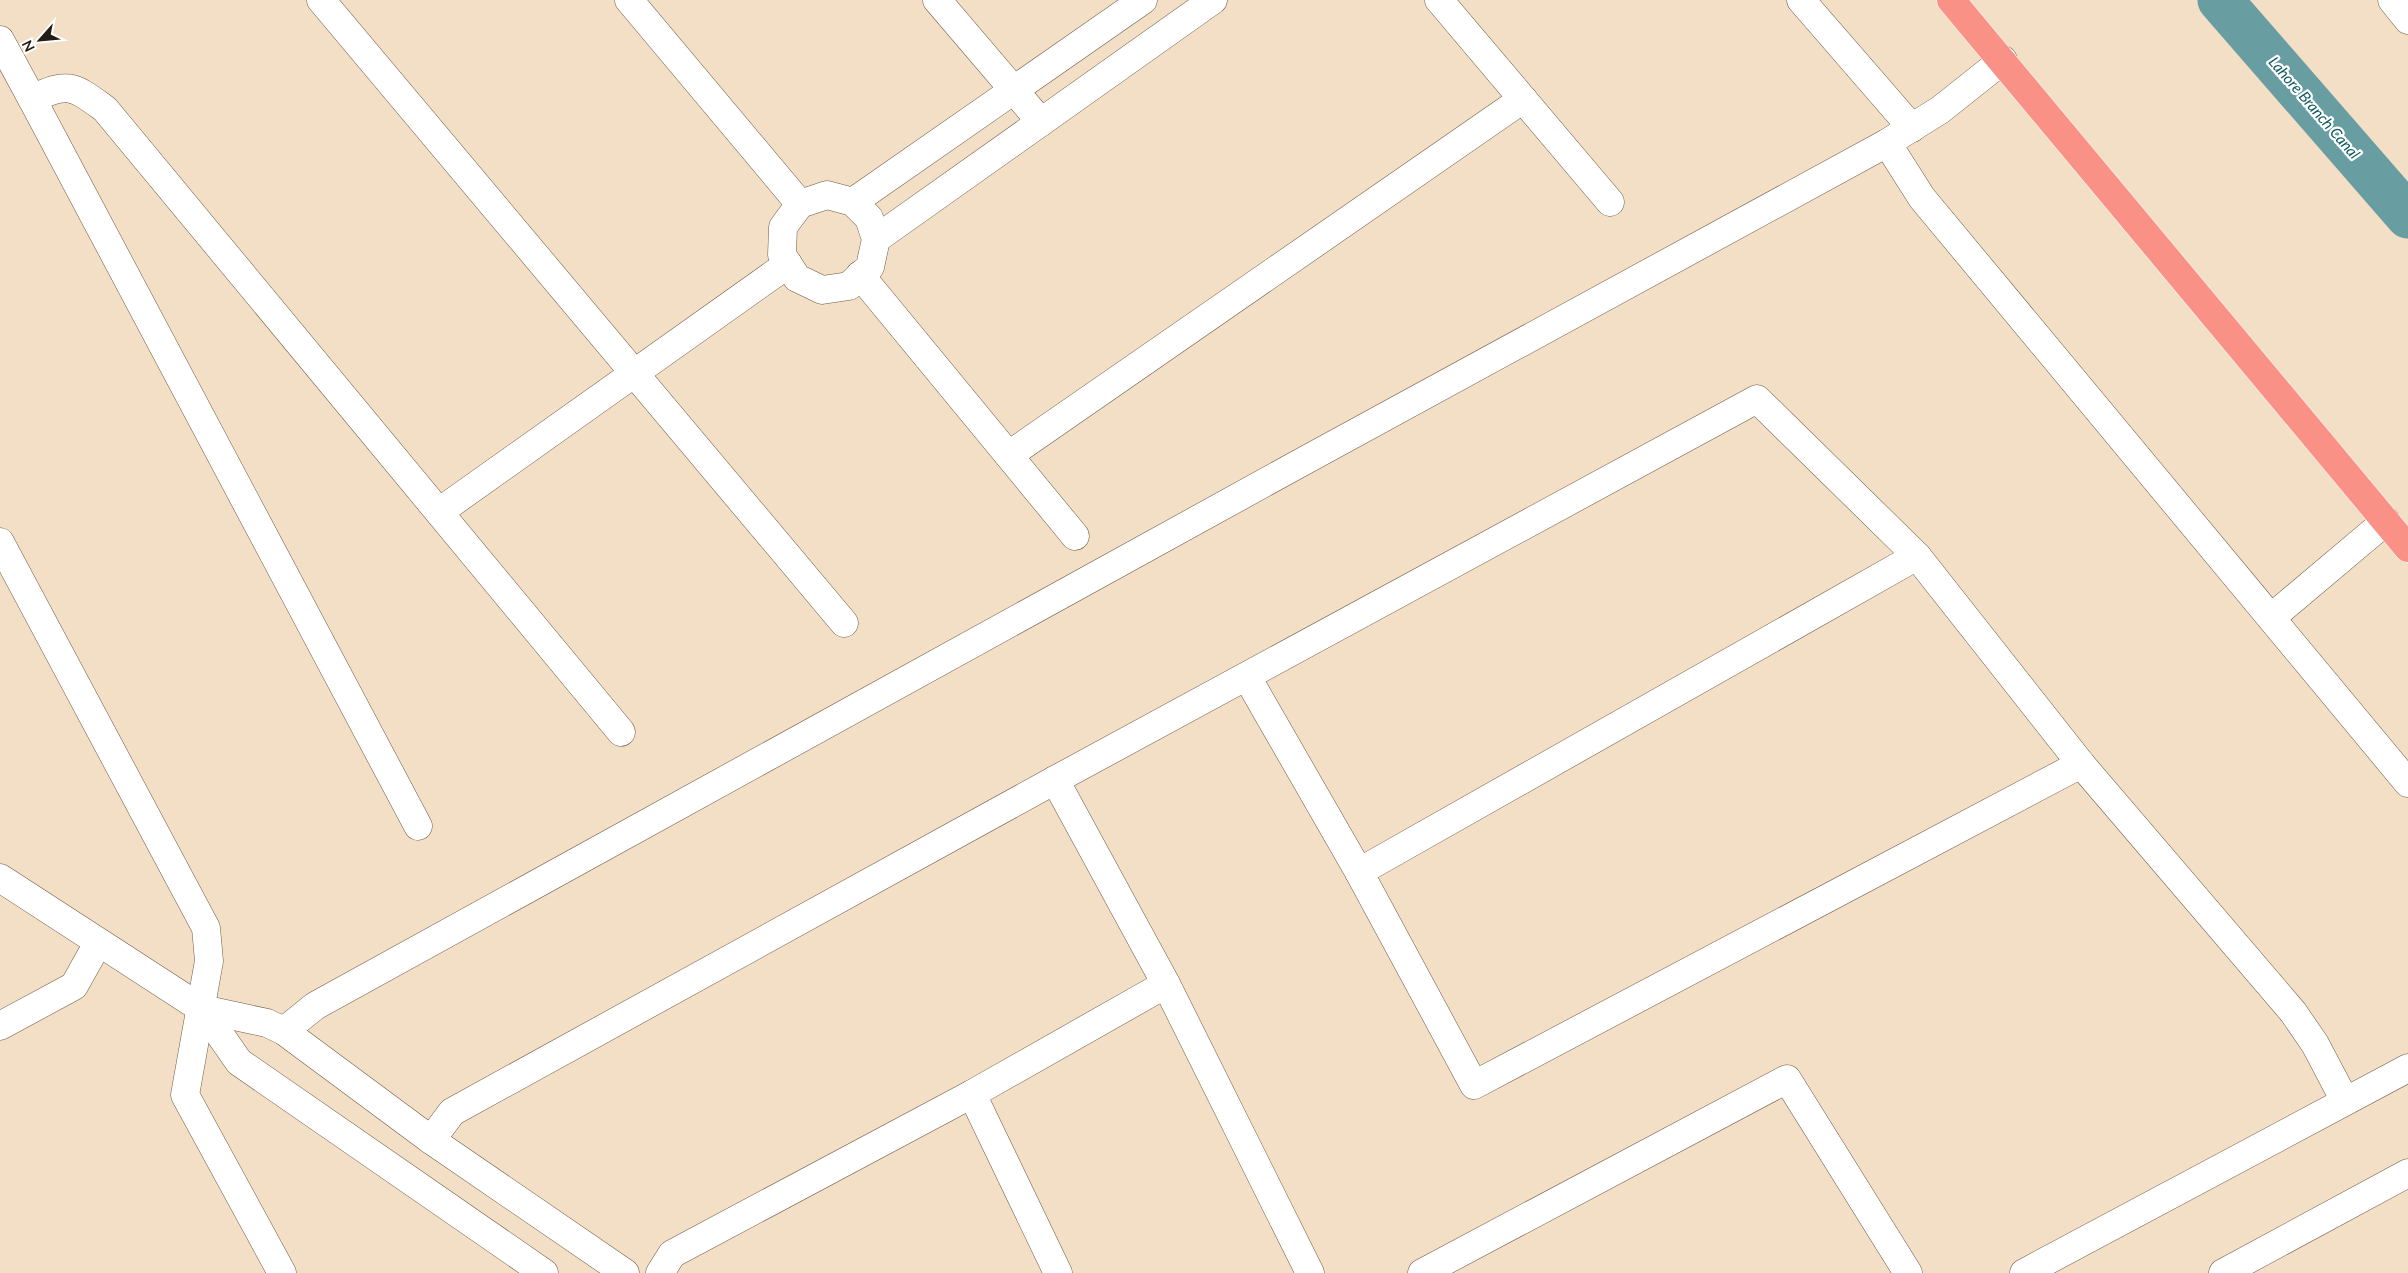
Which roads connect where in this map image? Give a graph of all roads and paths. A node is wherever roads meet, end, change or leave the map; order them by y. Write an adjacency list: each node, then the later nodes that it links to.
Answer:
1 (321, 0): 25 (street)
2 (629, 0): 21 (street)
3 (937, 0): 13 (street)
4 (1143, 0): 13 (street)
5 (1213, 0): 16 (street)
6 (1439, 0): 14 (street)
7 (1801, 0): 17 (street)
8 (1951, 0): 12 (highway)
9 (2392, 0): 10 (street)
10 (2408, 20)
11 (0, 40): 15 (street)
12 (2003, 60): 17 (street); 28 (highway)
13 (1013, 91): 16 (street); 19 (street)
14 (1522, 98): 20 (street); 26 (street)
15 (32, 99): 27 (street); 40 (street)
16 (1041, 122): 22 (street)
17 (1912, 128): 18 (street)
18 (1887, 143): 33 (street); 47 (street)
19 (853, 202): 21 (street); 22 (street)
20 (1610, 202)
21 (800, 204): 23 (street)
22 (876, 239): 24 (street)
23 (788, 264): 24 (street); 25 (street)
24 (860, 275): 26 (street)
25 (634, 373): 27 (street); 34 (street)
26 (1009, 455): 29 (street)
27 (439, 512): 36 (street)
28 (2386, 521): 31 (highway); 33 (street)
29 (1075, 536)
30 (0, 542): 45 (street)
31 (2408, 548)
32 (1917, 556): 35 (street); 37 (street); 41 (street)
33 (2272, 618): 39 (street)
34 (844, 623)
35 (1246, 676): 38 (street); 41 (street)
36 (621, 732)
37 (2080, 764): 41 (street); 50 (street)
38 (1055, 780): 44 (street); 51 (street)
39 (2408, 783)
40 (418, 826)
41 (1359, 872)
42 (0, 878): 43 (street)
43 (98, 943): 45 (street); 46 (street)
44 (1166, 984): 49 (street); 58 (street)
45 (202, 1009): 47 (street); 53 (street); 54 (street)
46 (0, 1026)
47 (284, 1031): 51 (street)
48 (2408, 1068): 50 (street)
49 (972, 1094): 56 (street); 57 (street)
50 (2346, 1101): 61 (street)
51 (431, 1140): 55 (street)
52 (2408, 1173): 62 (street)
53 (282, 1273)
54 (544, 1273)
55 (625, 1273)
56 (660, 1273)
57 (1058, 1273)
58 (1310, 1273)
59 (1422, 1273): 60 (street)
60 (1908, 1273)
61 (2024, 1273)
62 (2223, 1273)

